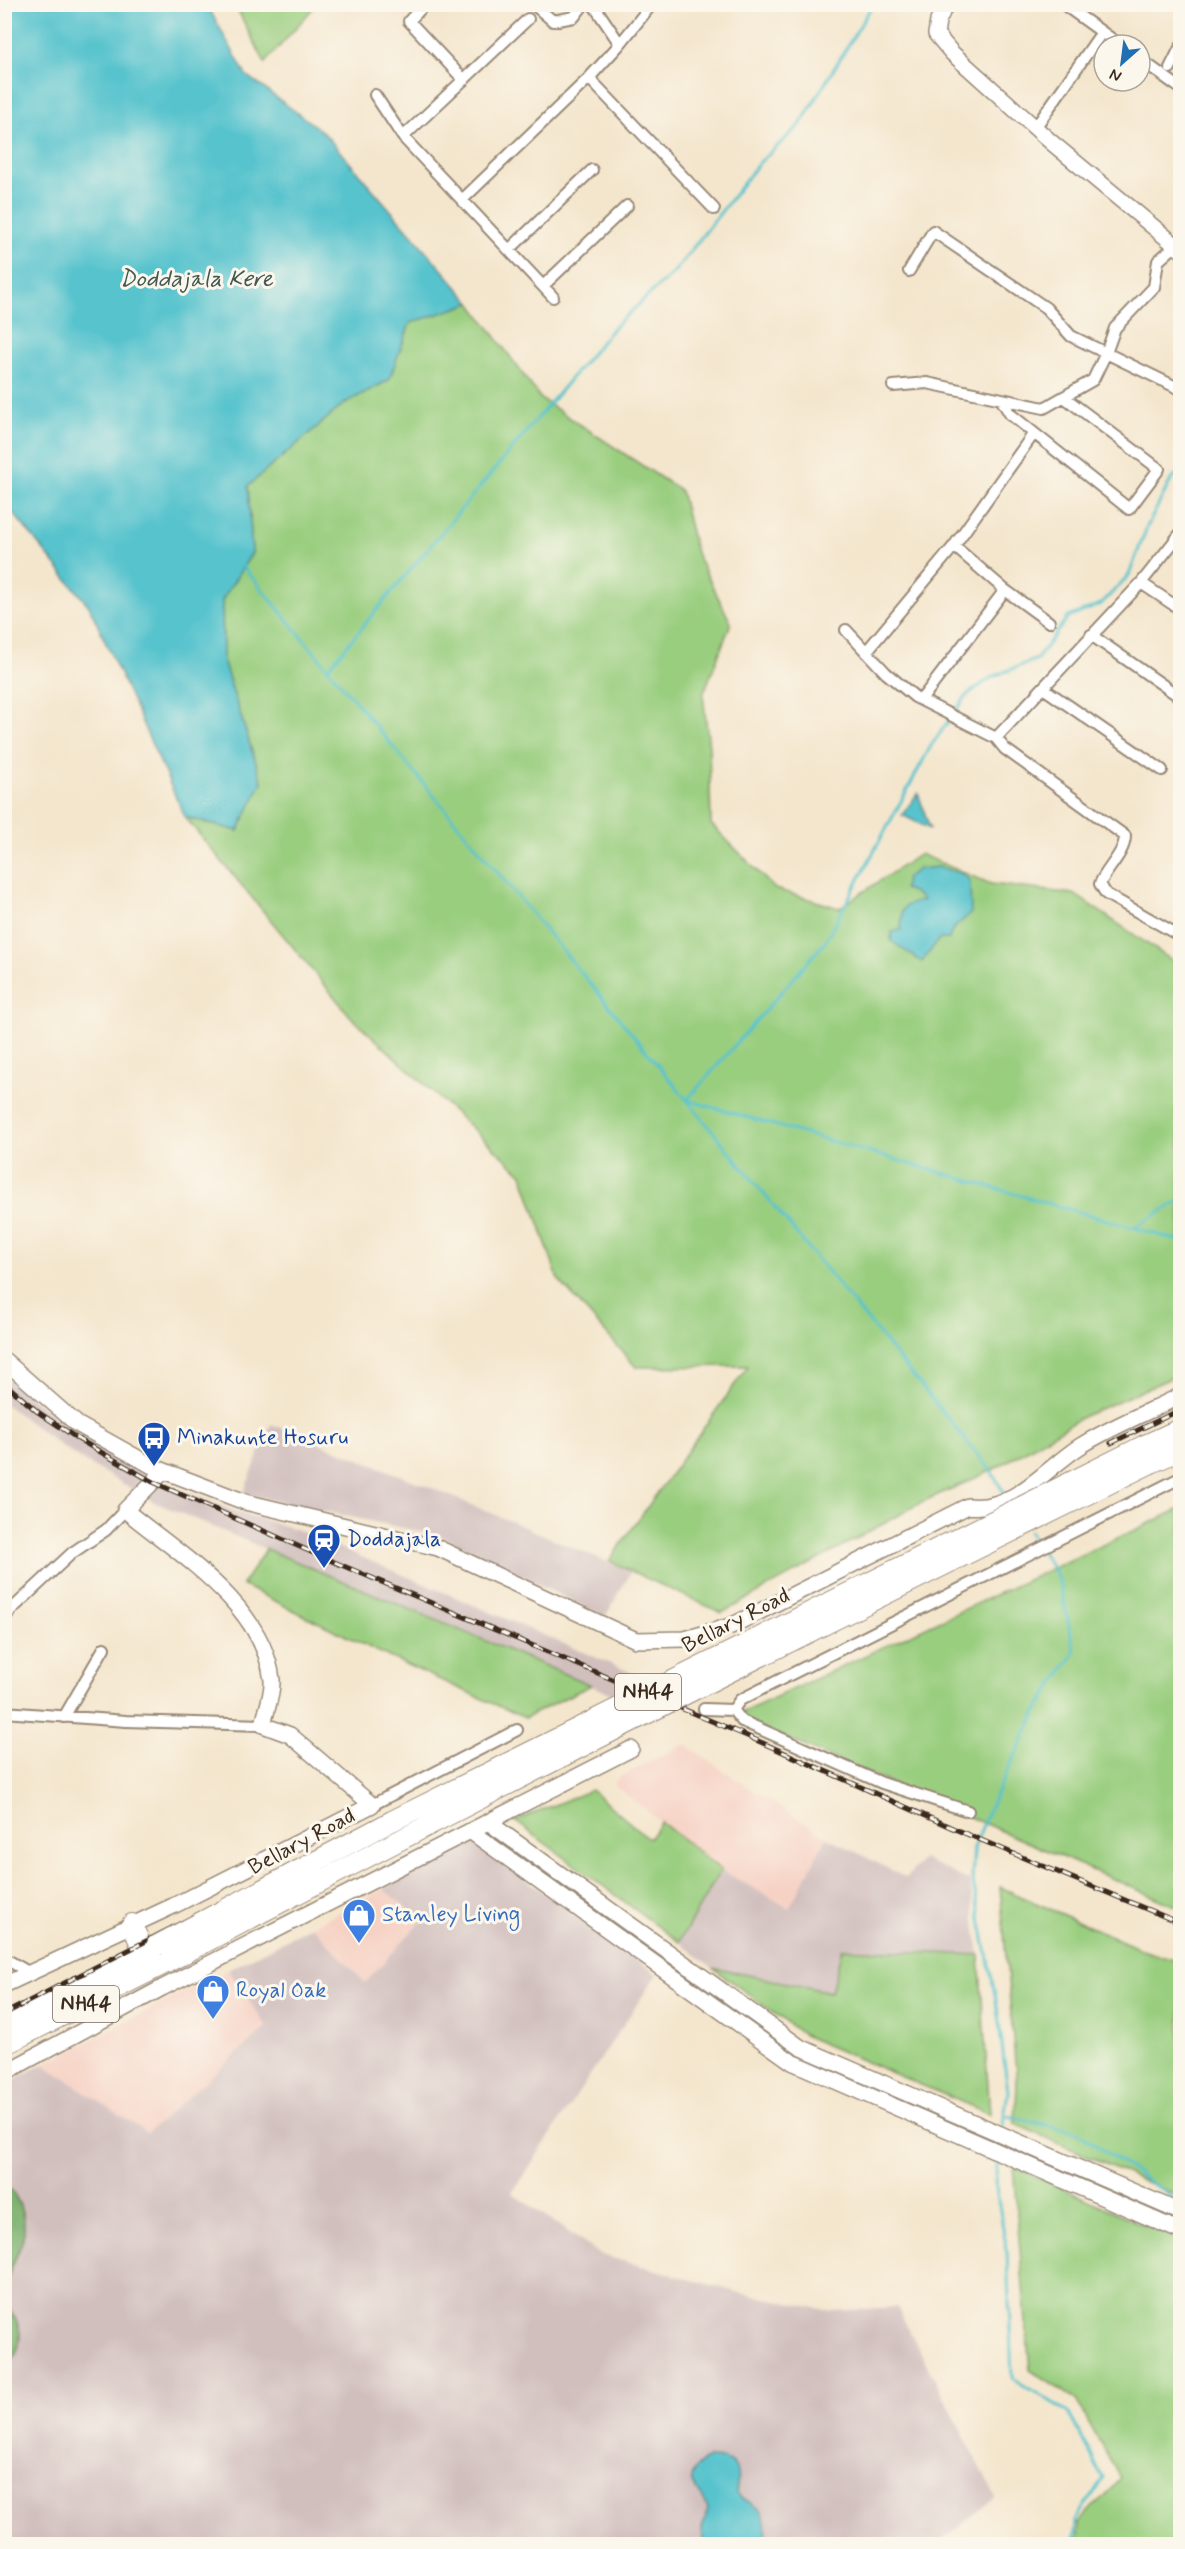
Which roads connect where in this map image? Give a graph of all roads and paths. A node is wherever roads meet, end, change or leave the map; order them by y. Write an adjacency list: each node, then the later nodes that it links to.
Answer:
1 (425, 4): 15 (street)
2 (532, 4): 3 (street)
3 (584, 4)
4 (593, 4): 10 (street)
5 (652, 4): 10 (street)
6 (946, 4): 18 (street)
7 (1063, 4): 9 (street)
8 (528, 19): 15 (street)
9 (1102, 32): 18 (street)
10 (620, 44): 14 (street)
11 (1180, 48): 13 (street)
12 (1152, 67): 16 (street)
13 (1170, 68)
14 (589, 78): 21 (street); 23 (street)
15 (464, 80): 19 (street)
16 (1180, 87)
17 (375, 95): 19 (street)
18 (1035, 128): 24 (street)
19 (403, 137): 21 (street)
20 (592, 170): 25 (street)
21 (462, 200): 25 (street)
22 (627, 206): 27 (street)
23 (714, 209)
24 (1178, 247): 29 (street)
25 (509, 250): 27 (street)
26 (909, 271): 29 (street)
27 (543, 286): 28 (street)
28 (553, 297)
29 (1106, 353): 31 (street); 32 (street)
30 (893, 386): 33 (street)
31 (1180, 389)
32 (1064, 397): 33 (street); 34 (street)
33 (1001, 399): 34 (street)
34 (1034, 433): 36 (street)
35 (1180, 534): 37 (street)
36 (954, 546): 38 (street); 43 (street)
37 (1141, 583): 39 (street); 42 (street)
38 (1005, 590): 40 (street); 46 (street)
39 (1180, 608)
40 (1049, 622)
41 (846, 630): 43 (street)
42 (1092, 635): 44 (street); 45 (street)
43 (866, 652): 46 (street)
44 (1043, 688): 47 (street); 48 (street)
45 (1180, 697)
46 (921, 700): 47 (street)
47 (996, 738): 49 (street)
48 (1162, 770)
49 (1180, 936)
50 (4, 1360): 55 (street)
51 (1180, 1396): 55 (street)
52 (1180, 1429): 54 (highway, Bellary Road / NH44)
53 (1180, 1450): 54 (highway, Bellary Road / NH44)
54 (1148, 1454): 72 (highway, Bellary Road / NH44, bridge); 77 (highway, Bellary Road / NH44, bridge)
55 (164, 1471): 57 (street)
56 (1180, 1478): 61 (street)
57 (125, 1510): 58 (street); 64 (street)
58 (5, 1617)
59 (104, 1648): 63 (street)
60 (704, 1709): 61 (street)
61 (733, 1710): 68 (street)
62 (4, 1712): 63 (street)
63 (64, 1717): 64 (street)
64 (263, 1725): 67 (street)
65 (517, 1730): 67 (street)
66 (631, 1749): 69 (street)
67 (372, 1805): 71 (street)
68 (968, 1811)
69 (488, 1822): 70 (street); 79 (street)
70 (470, 1831): 78 (street); 80 (street)
71 (132, 1924): 72 (highway); 74 (street)
72 (150, 1949): 76 (highway, NH44)
73 (4, 1958): 74 (street)
74 (30, 1973): 75 (street)
75 (4, 1985)
76 (4, 2025)
77 (4, 2045)
78 (4, 2073)
79 (1180, 2212)
80 (1180, 2231)

